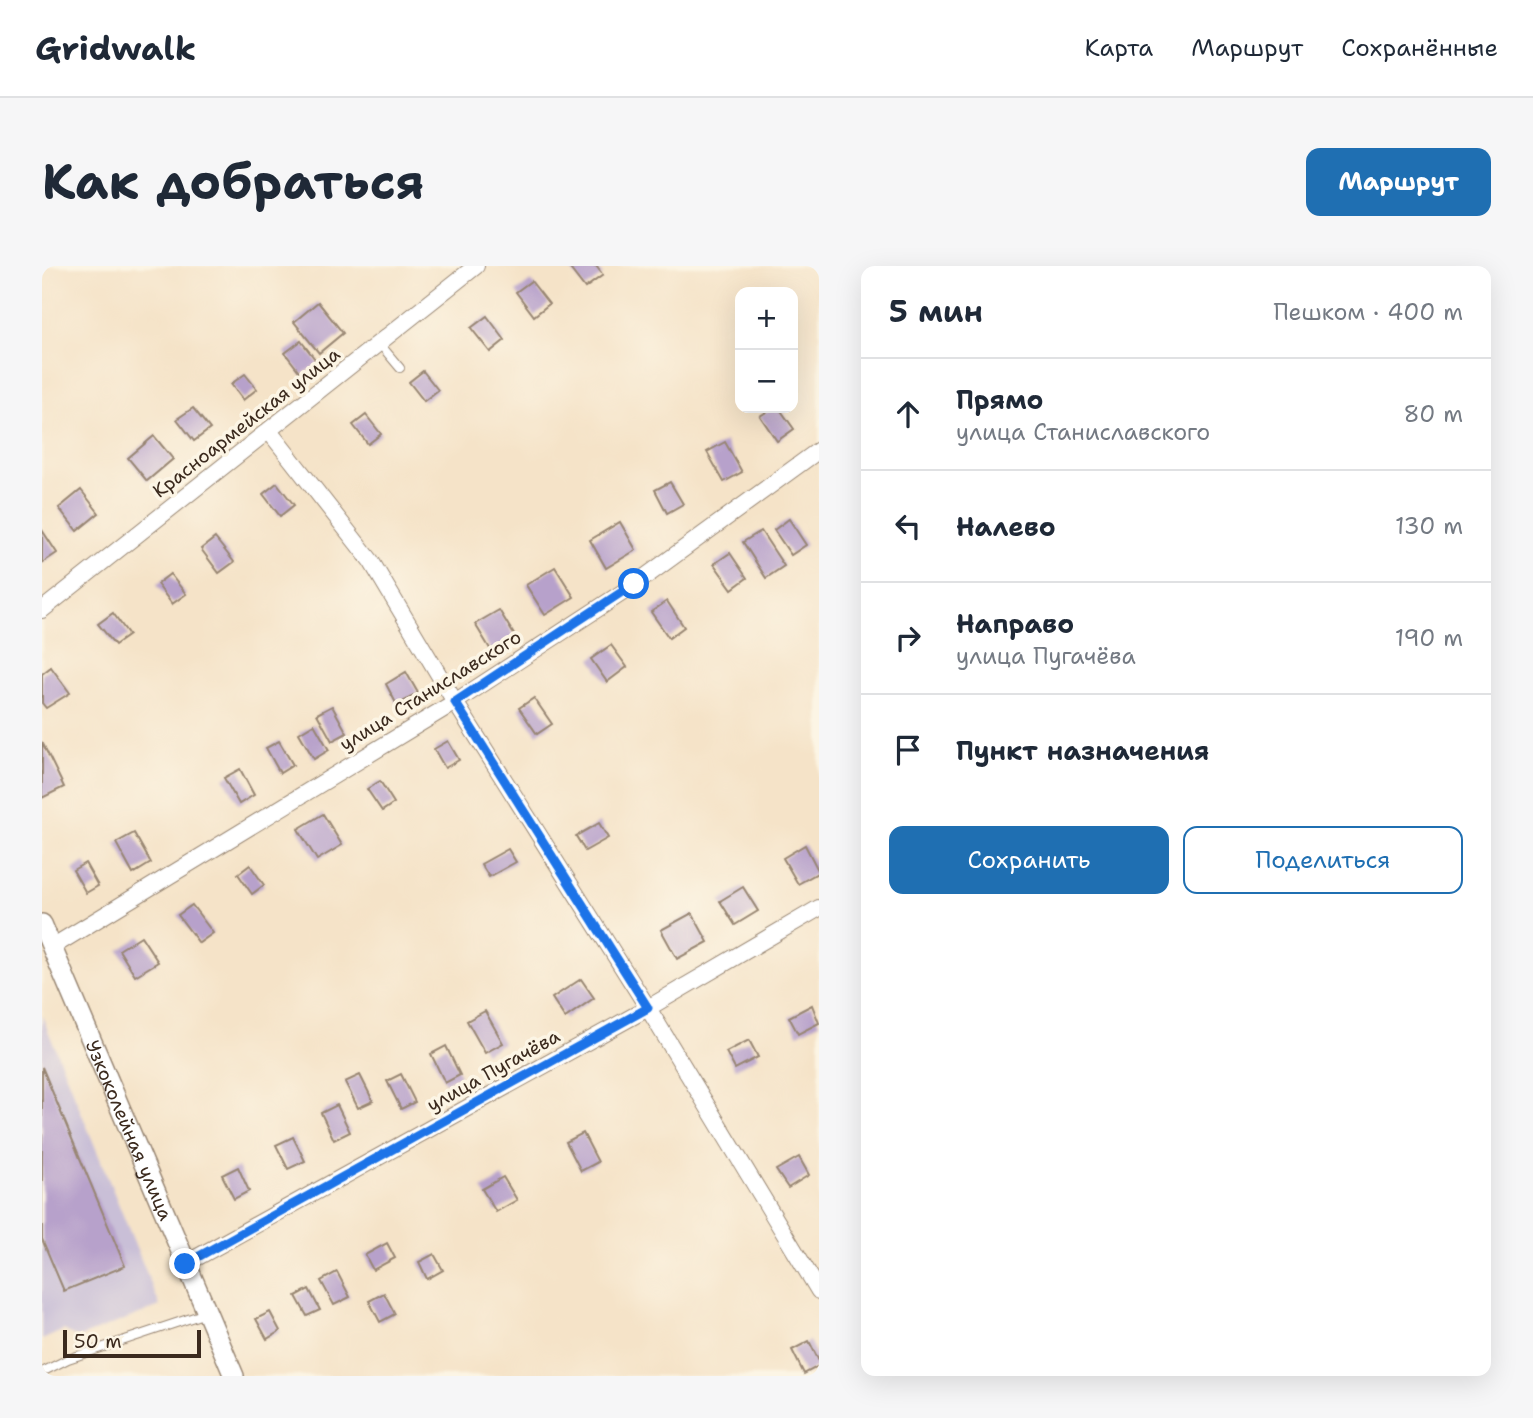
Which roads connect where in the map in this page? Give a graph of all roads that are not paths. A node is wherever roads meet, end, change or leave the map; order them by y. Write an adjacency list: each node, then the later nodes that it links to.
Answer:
1 (476, 266): 2 (street, Красноармейская улица)
2 (379, 343): 3 (lane); 4 (street, Красноармейская улица)
3 (401, 368)
4 (269, 431): 6 (street, Красноармейская улица); 7 (street)
5 (819, 450): 7 (street, улица Станиславского)
6 (42, 610)
7 (455, 702): 10 (street, улица Станиславского); 11 (street)
8 (819, 908): 11 (street, улица Пугачёва)
9 (42, 923): 10 (street, Узкоколейная улица)
10 (52, 947): 12 (street, Узкоколейная улица)
11 (648, 1008): 12 (street, улица Пугачёва); 13 (street)
12 (185, 1264): 14 (street, Узкоколейная улица)
13 (819, 1291)
14 (206, 1313): 15 (lane); 16 (street, Узкоколейная улица)
15 (42, 1372)
16 (234, 1376)

